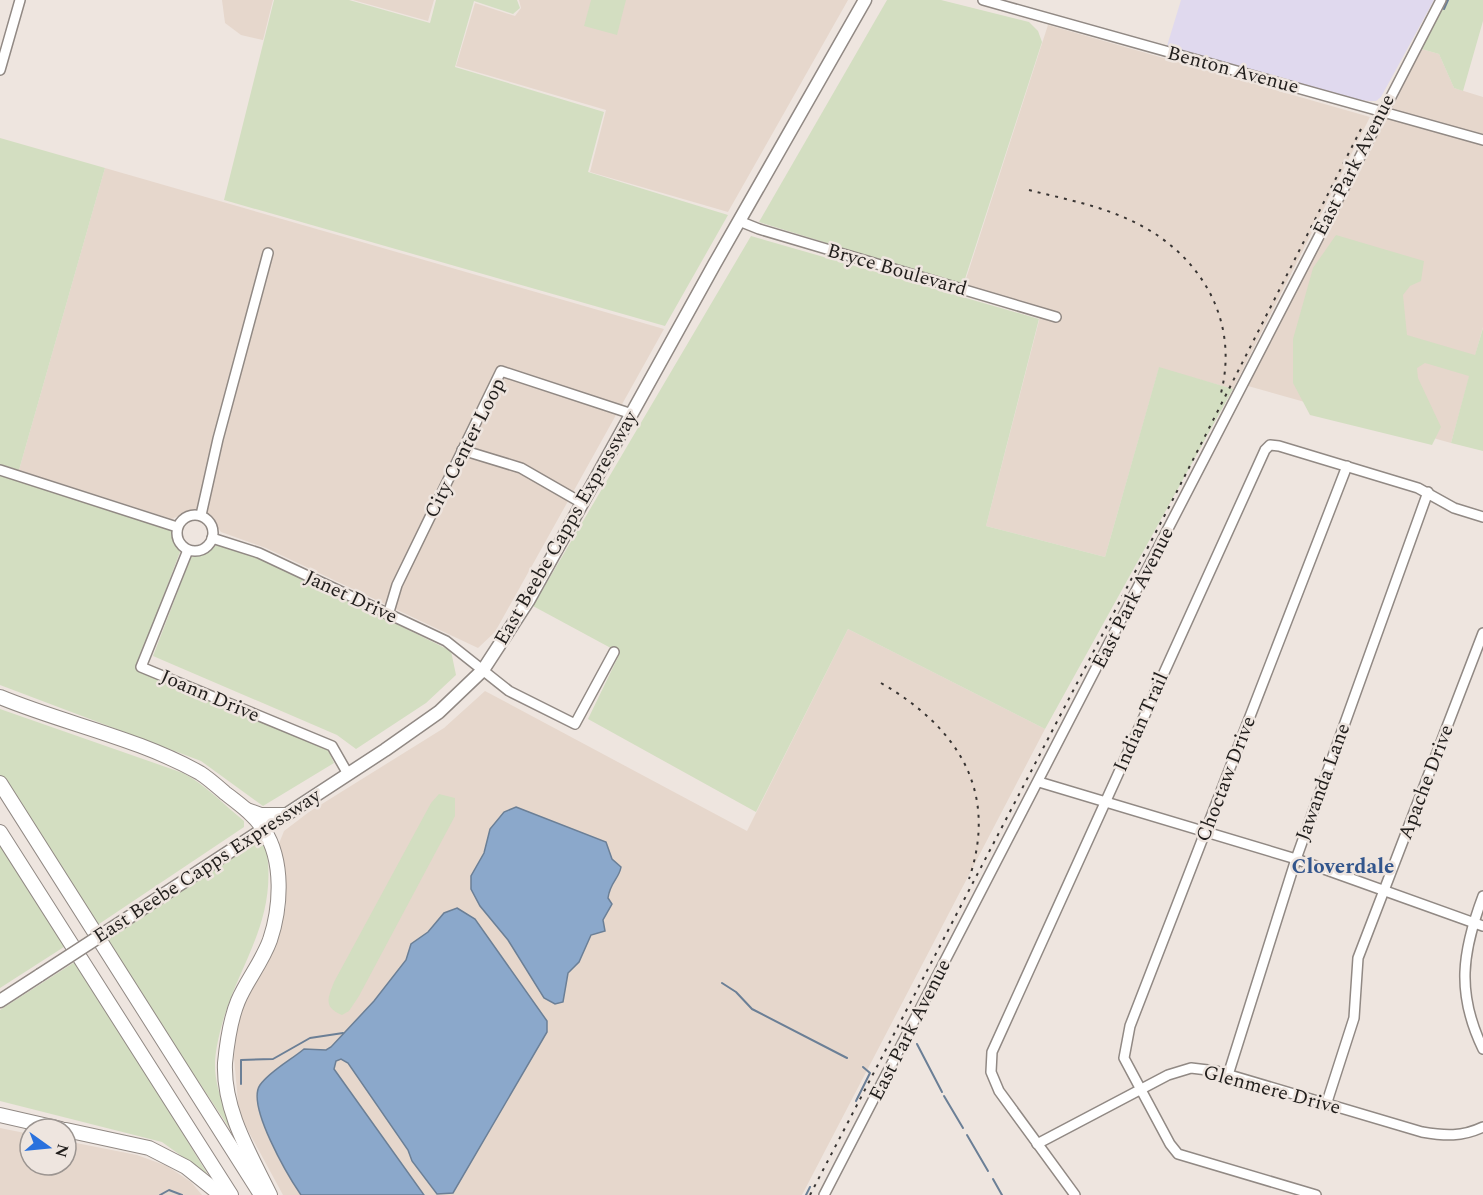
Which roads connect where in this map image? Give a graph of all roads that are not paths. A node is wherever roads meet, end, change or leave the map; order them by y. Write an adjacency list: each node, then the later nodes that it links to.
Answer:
1 (20, 0): 5 (street)
2 (865, 0): 8 (main road, East Beebe Capps Expressway)
3 (983, 0): 6 (street, Benton Avenue)
4 (1440, 1): 6 (street, East Park Avenue)
5 (0, 70)
6 (1382, 111): 7 (street, Benton Avenue); 28 (street, East Park Avenue)
7 (1483, 140)
8 (739, 221): 10 (street, Bryce Boulevard); 11 (main road, East Beebe Capps Expressway)
9 (268, 253): 17 (street)
10 (1056, 316)
11 (632, 414): 12 (street, City Center Loop); 16 (main road, East Beebe Capps Expressway)
12 (462, 450): 16 (street); 22 (street, City Center Loop)
13 (1347, 466): 15 (street, Indian Trail); 30 (street, Indian Trail); 35 (street, Choctaw Drive)
14 (0, 470): 19 (street)
15 (1428, 492): 18 (street, Indian Trail); 37 (street, Jawanda Lane)
16 (582, 503): 25 (main road, East Beebe Capps Expressway)
17 (201, 515): 19 (street); 20 (street)
18 (1483, 517)
19 (177, 527): 21 (street)
20 (212, 538): 21 (street); 22 (street, Janet Drive)
21 (188, 550): 27 (street, Joann Drive)
22 (388, 615): 25 (street, Janet Drive)
23 (1483, 633): 38 (street, Apache Drive)
24 (614, 652): 25 (street, Janet Drive)
25 (483, 670): 27 (main road, East Beebe Capps Expressway)
26 (0, 697): 31 (highway)
27 (348, 774): 32 (main road, East Beebe Capps Expressway)
28 (1039, 782): 30 (street); 56 (street, East Park Avenue)
29 (0, 783): 54 (highway)
30 (1105, 802): 35 (street); 51 (street, Indian Trail)
31 (245, 810): 32 (highway); 33 (highway)
32 (286, 815): 33 (main road, East Beebe Capps Expressway); 36 (highway)
33 (264, 829): 36 (highway); 42 (main road, East Beebe Capps Expressway, bridge)
34 (0, 832): 53 (highway)
35 (1205, 833): 37 (street); 45 (street, Choctaw Drive)
36 (274, 850): 55 (highway)
37 (1296, 859): 38 (street); 44 (street, Jawanda Lane)
38 (1384, 890): 40 (street); 46 (street, Apache Drive)
39 (1483, 896): 40 (street)
40 (1473, 923): 41 (street); 43 (street)
41 (1483, 926)
42 (0, 1001)
43 (1483, 1049)
44 (1228, 1075): 45 (street, Glenmere Drive); 46 (street, Glenmere Drive)
45 (1140, 1091): 51 (street, Glenmere Drive); 58 (street, Choctaw Drive)
46 (1326, 1104): 49 (street, Glenmere Drive)
47 (0, 1115): 48 (highway)
48 (18, 1119)
49 (1483, 1127)
50 (78, 1133): 52 (highway)
51 (1037, 1144): 57 (street, Indian Trail)
52 (221, 1195)
53 (231, 1195)
54 (262, 1195)
55 (270, 1195)
56 (824, 1195)
57 (1075, 1195)
58 (1316, 1195)

